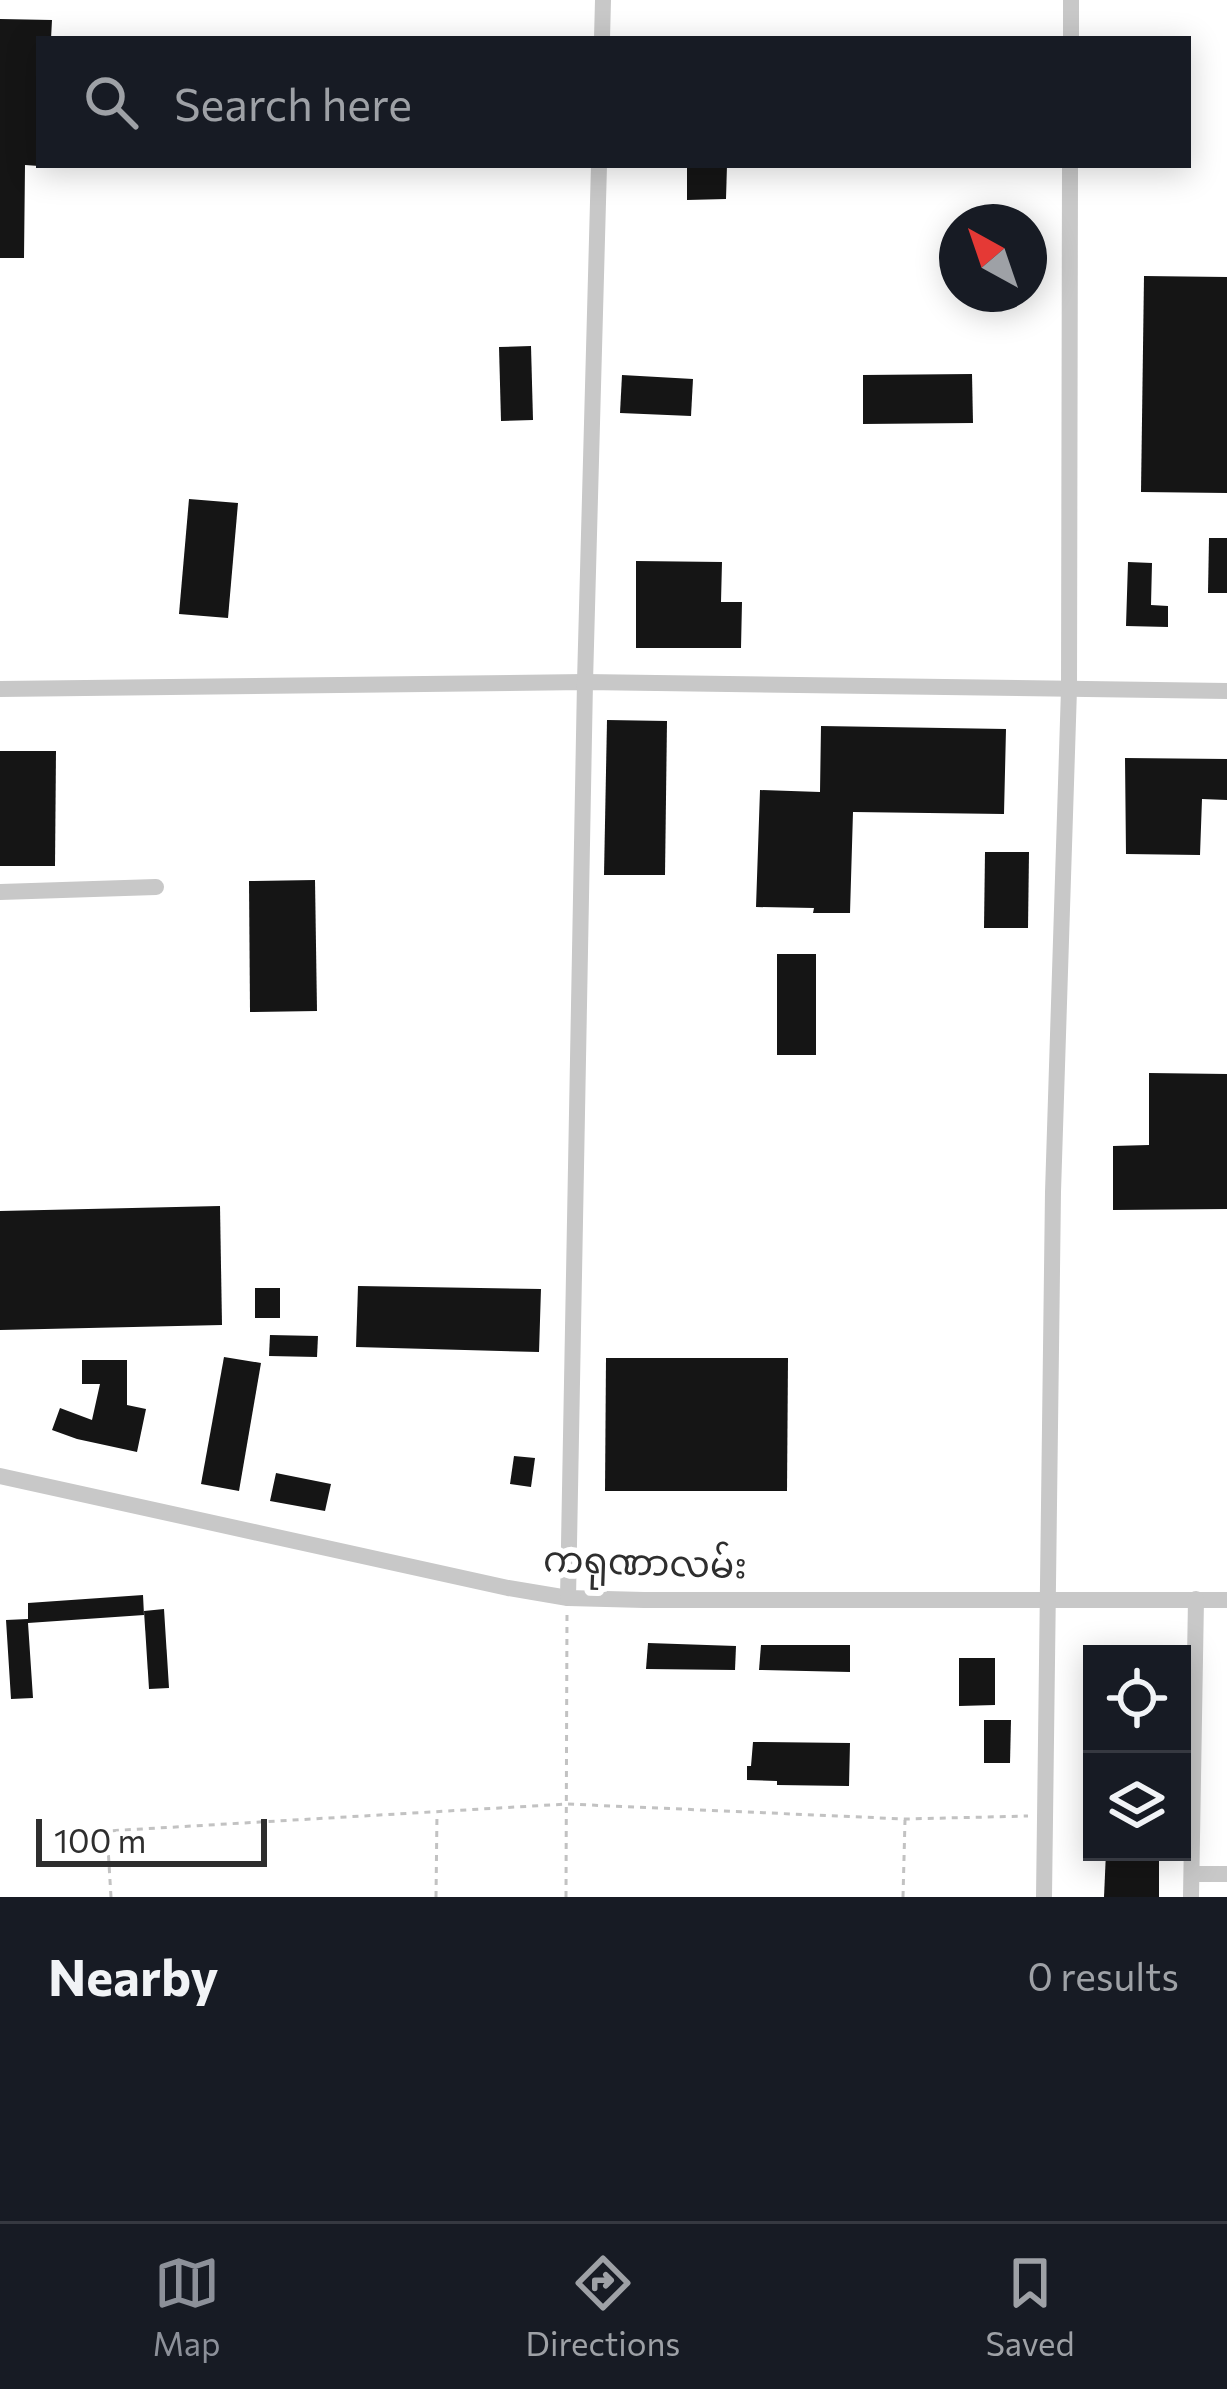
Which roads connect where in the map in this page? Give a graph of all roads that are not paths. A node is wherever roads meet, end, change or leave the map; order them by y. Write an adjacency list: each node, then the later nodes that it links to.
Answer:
1 (603, 0): 3 (street)
2 (1071, 0): 4 (street)
3 (602, 36)
4 (1071, 36)
5 (599, 168): 7 (street)
6 (1070, 168): 9 (street)
7 (585, 682): 8 (street); 9 (street); 14 (street)
8 (0, 688)
9 (1069, 688): 10 (street); 15 (street)
10 (1227, 691)
11 (156, 887): 12 (street)
12 (0, 892)
13 (0, 1476): 14 (street, ကရုဏာလမ်း)
14 (568, 1598): 15 (street, ကရုဏာလမ်း)
15 (1048, 1599): 16 (street, ကရုဏာလမ်း); 20 (street)
16 (1196, 1599): 17 (street, ကရုဏာလမ်း); 18 (street)
17 (1227, 1600)
18 (1192, 1874): 19 (street); 21 (street)
19 (1227, 1874)
20 (1044, 1897)
21 (1191, 1897)

